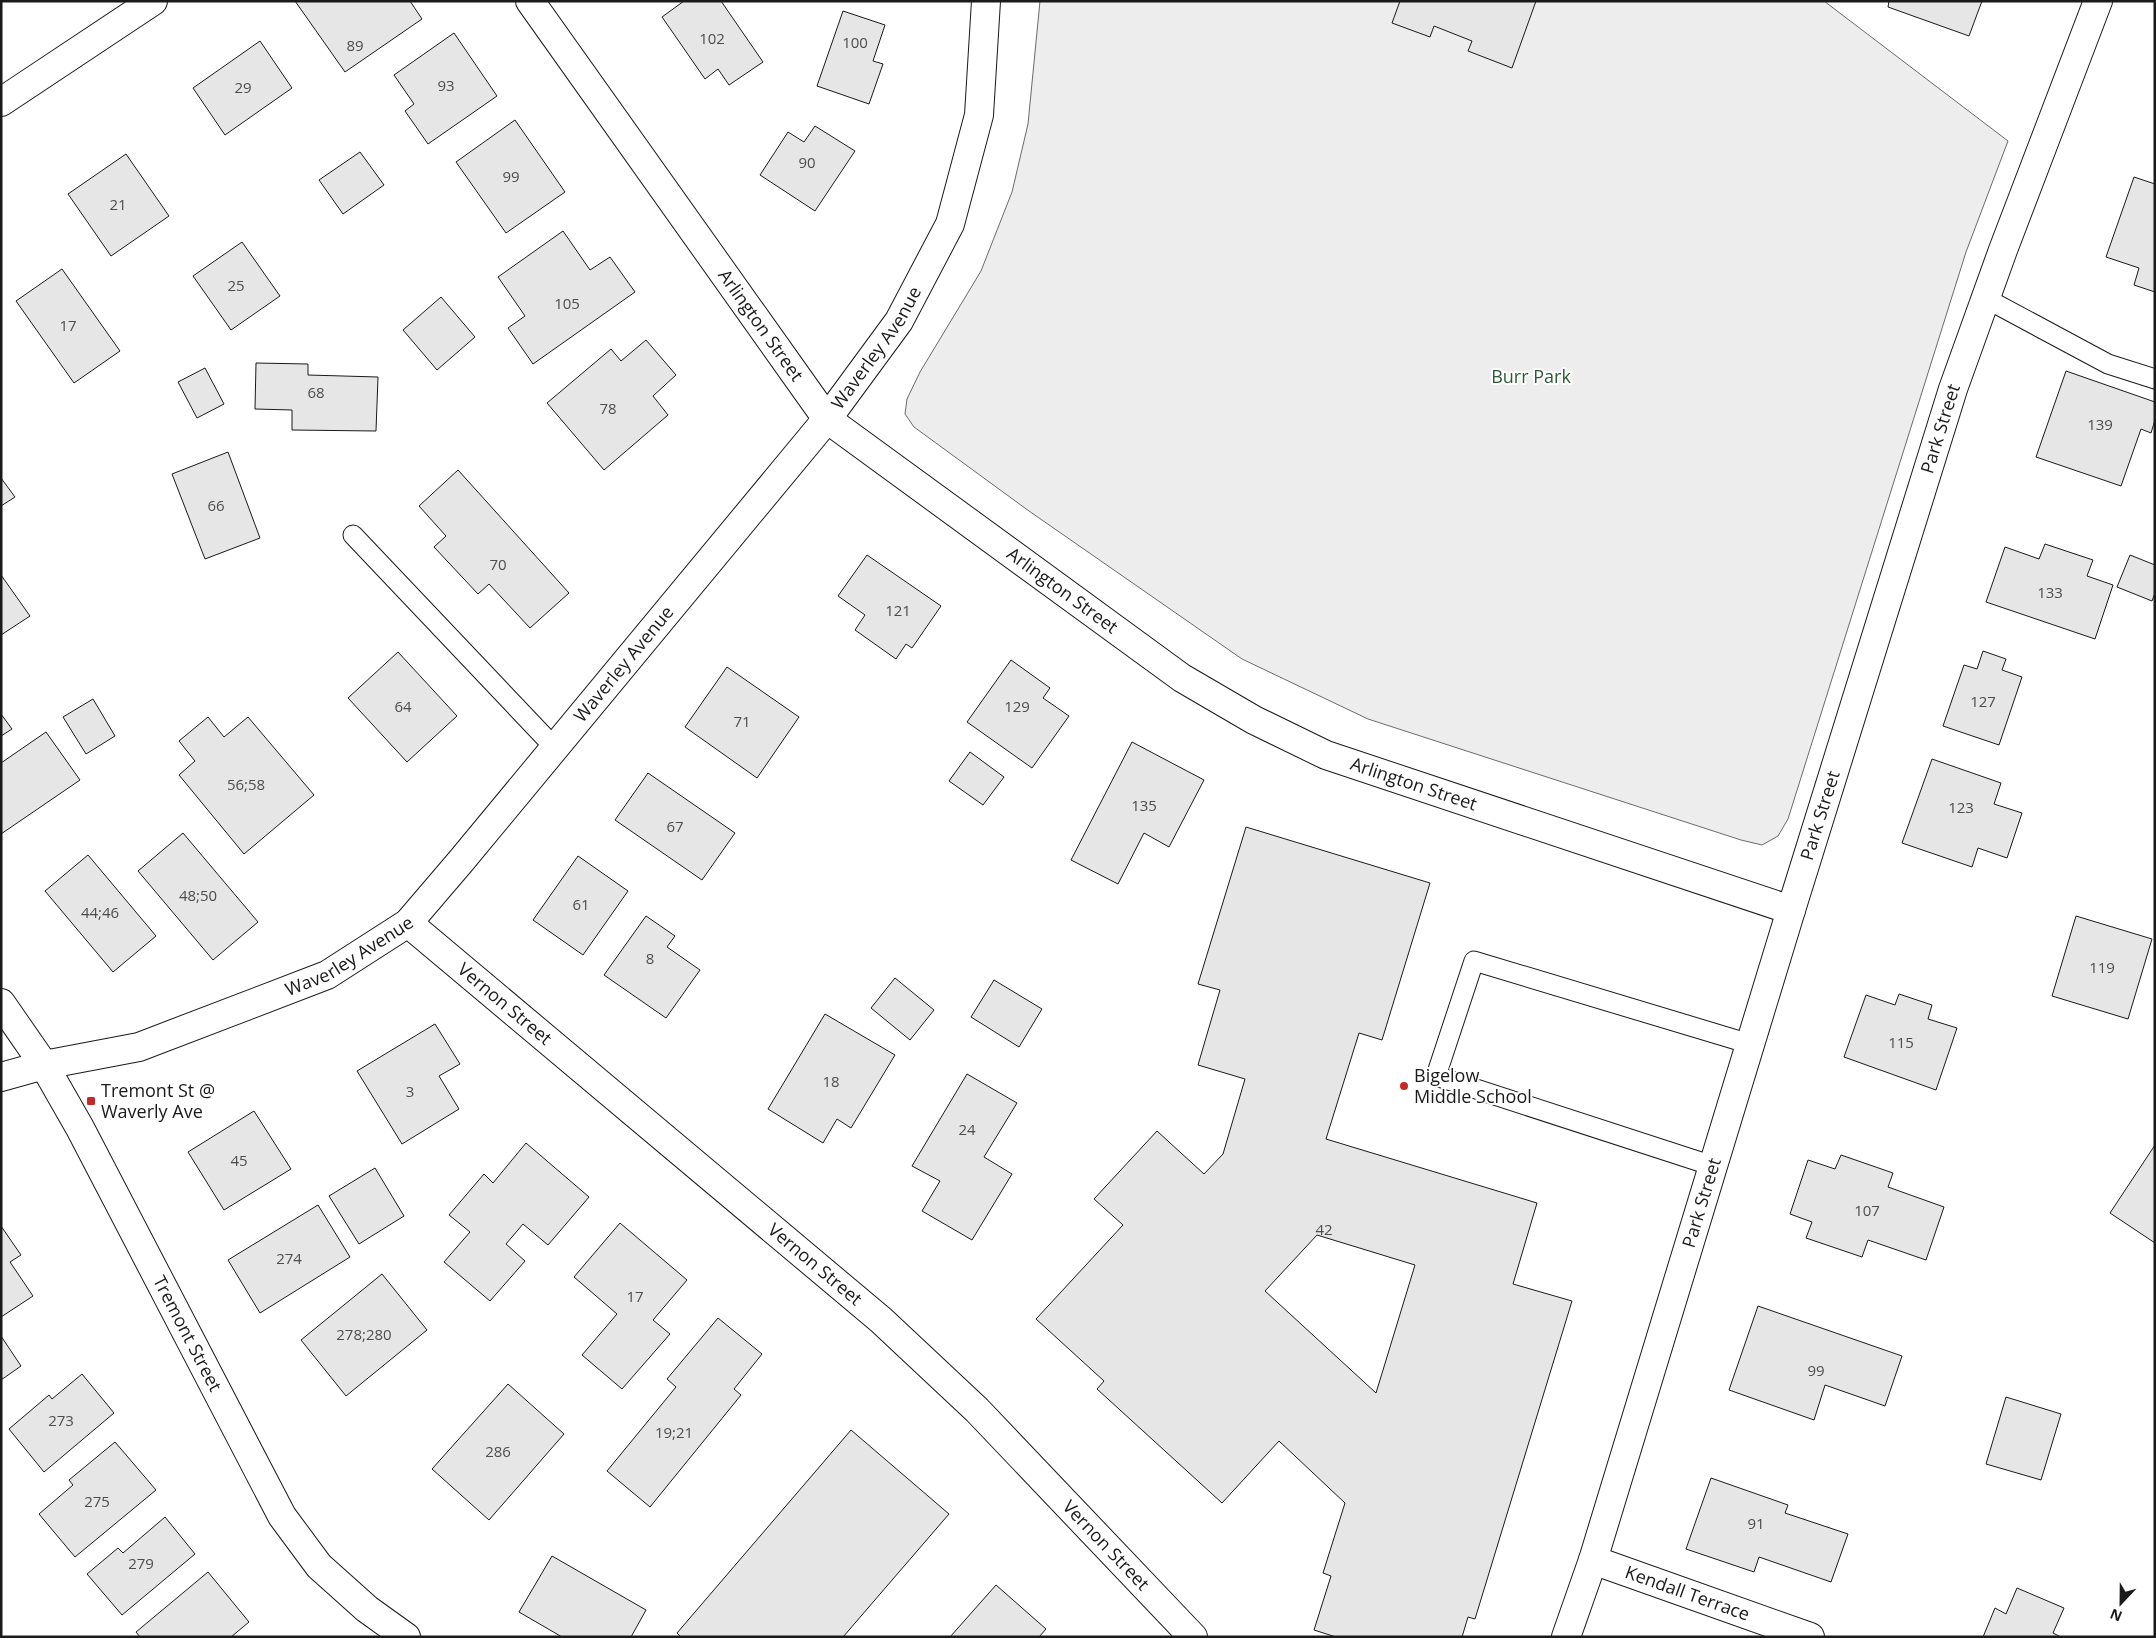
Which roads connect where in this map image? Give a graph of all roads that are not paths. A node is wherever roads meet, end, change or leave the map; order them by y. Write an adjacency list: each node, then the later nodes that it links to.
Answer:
1 (153, 1): 5 (street)
2 (530, 1): 8 (street, Arlington Street)
3 (986, 1): 8 (street, Waverley Avenue)
4 (2098, 1): 6 (street, Park Street)
5 (1, 102)
6 (1985, 298): 7 (lane); 11 (street, Park Street)
7 (2155, 380)
8 (827, 419): 10 (street, Waverley Avenue); 11 (street, Arlington Street)
9 (354, 535): 10 (lane)
10 (555, 748): 12 (street, Waverley Avenue)
11 (1791, 910): 14 (street, Park Street)
12 (408, 923): 15 (street, Waverley Avenue); 20 (street, Vernon Street)
13 (1, 1003): 15 (street, Tremont Street)
14 (1750, 1044): 17 (street, Park Street); 17 (lane)
15 (44, 1065): 16 (street, Waverley Avenue); 19 (street, Tremont Street)
16 (1, 1077)
17 (1713, 1166): 18 (street, Park Street)
18 (1594, 1560): 21 (street, Park Street); 22 (street, Kendall Terrace)
19 (406, 1637)
20 (1193, 1637)
21 (1566, 1637)
22 (1810, 1637)

